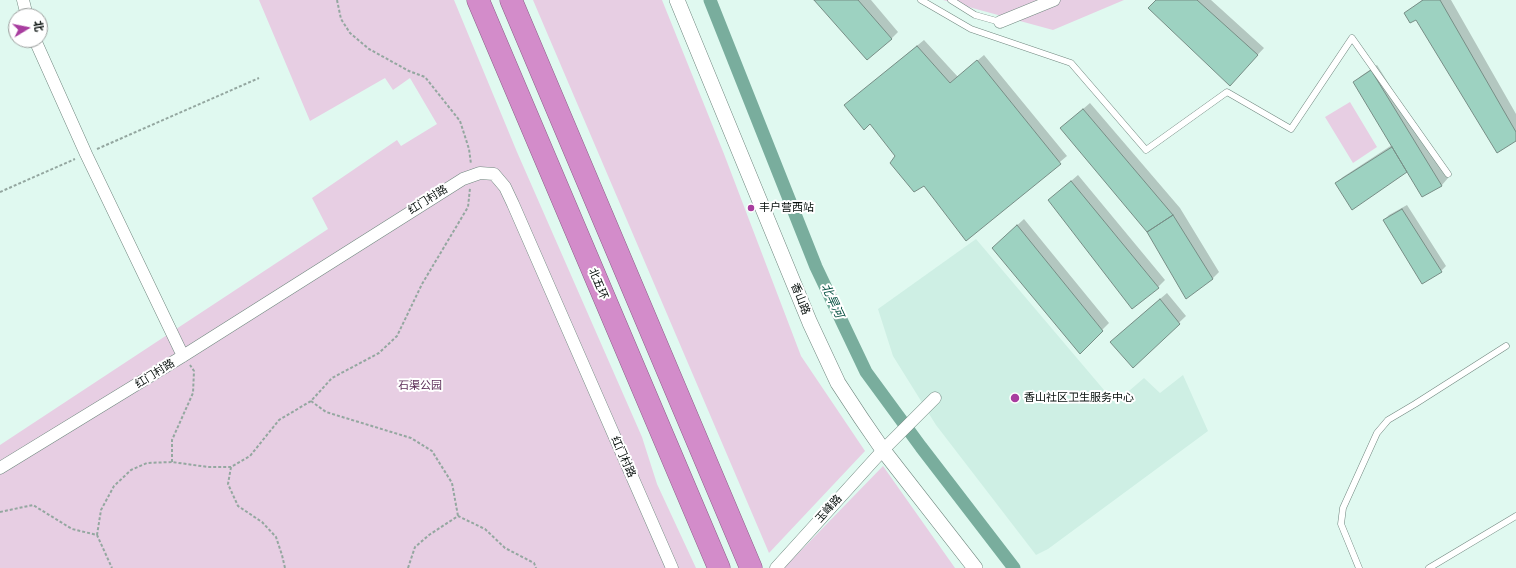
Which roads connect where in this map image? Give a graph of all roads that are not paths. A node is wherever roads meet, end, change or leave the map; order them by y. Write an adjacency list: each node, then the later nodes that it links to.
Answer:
1 (478, 0): 17 (highway, 北五环)
2 (511, 0): 18 (highway)
3 (677, 0): 13 (street, 香山路)
4 (921, 0): 9 (lane)
5 (951, 0): 7 (lane)
6 (1054, 0): 7 (street)
7 (1000, 22)
8 (39, 48): 11 (street)
9 (1448, 174)
10 (1506, 346): 21 (lane)
11 (183, 356): 14 (street, 红门村路); 16 (street, 红门村路)
12 (935, 398): 13 (street, 玉峰路)
13 (883, 450): 19 (street, 玉峰路); 20 (street, 香山路)
14 (0, 468)
15 (1516, 516): 22 (lane)
16 (672, 568)
17 (719, 568)
18 (751, 568)
19 (776, 568)
20 (975, 568)
21 (1359, 568)
22 (1429, 568)

